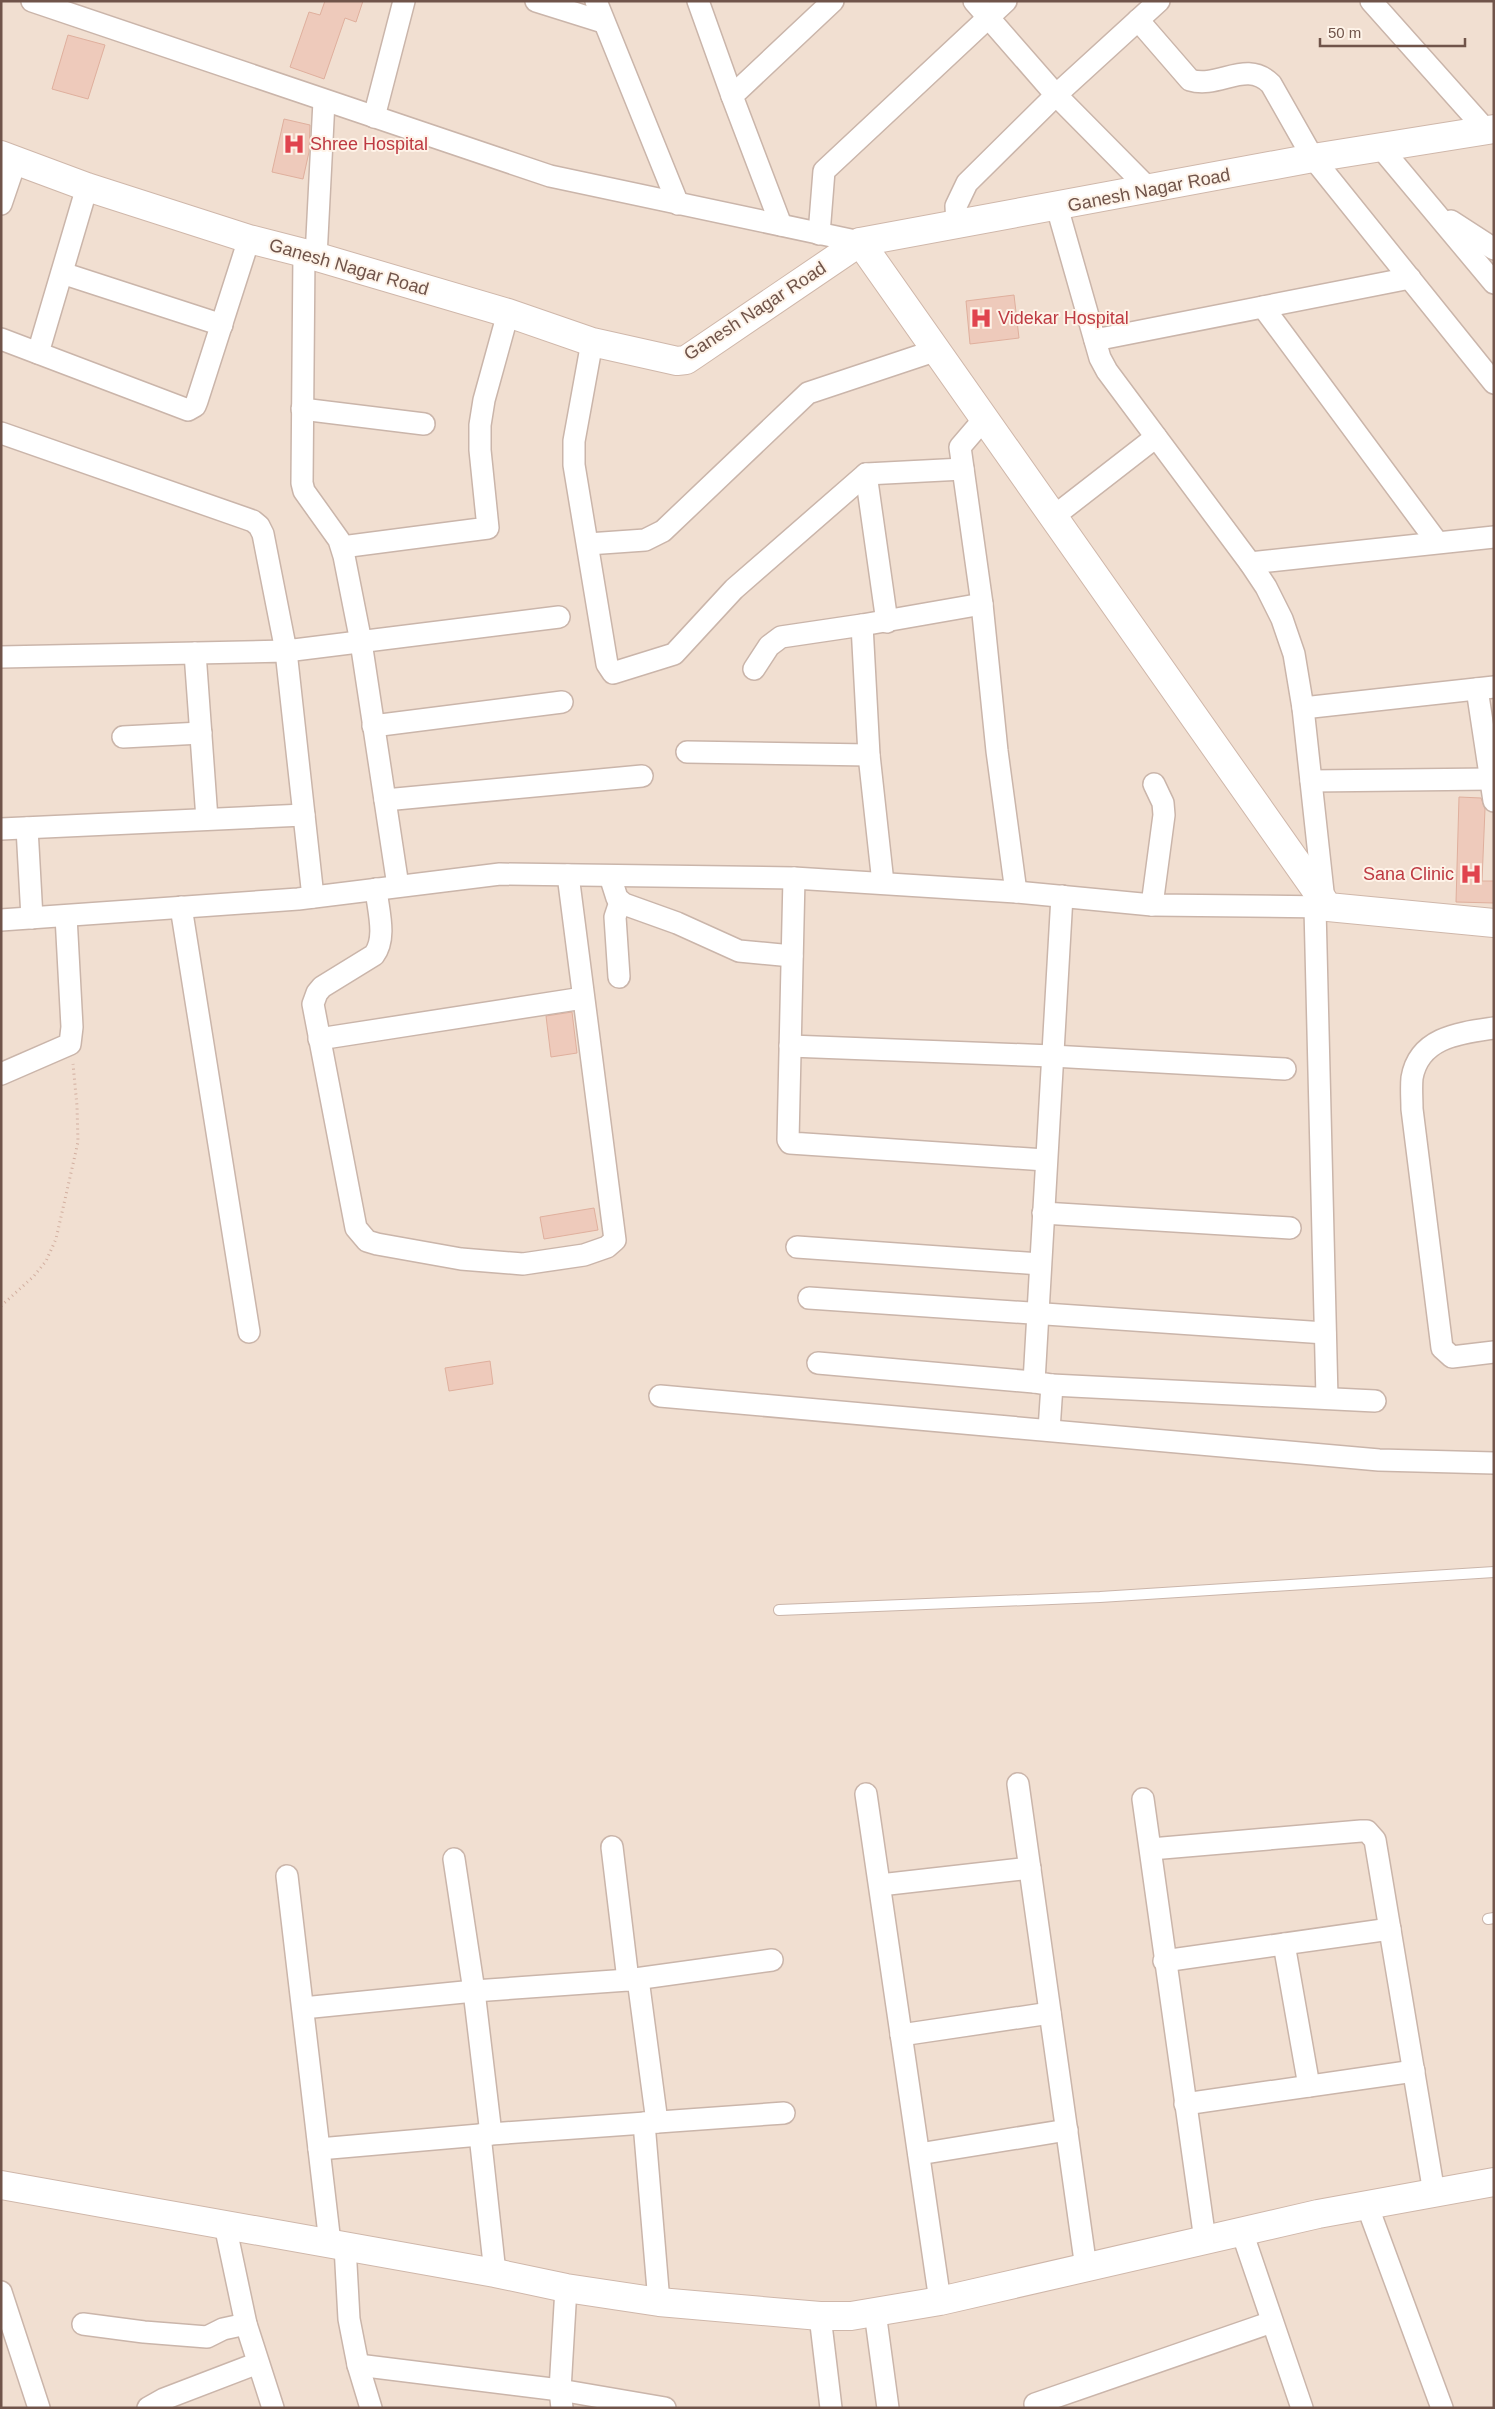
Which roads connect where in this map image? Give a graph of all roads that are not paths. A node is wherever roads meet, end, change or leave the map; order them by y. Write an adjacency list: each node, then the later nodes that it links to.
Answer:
1 (32, 1): 11 (street)
2 (404, 1): 18 (street)
3 (536, 1): 14 (street)
4 (596, 1): 14 (street)
5 (698, 1): 16 (street)
6 (833, 1): 16 (street)
7 (974, 1): 12 (street)
8 (1006, 1): 12 (street)
9 (1158, 1): 13 (street)
10 (1371, 1): 19 (street)
11 (72, 9): 17 (street)
12 (989, 18): 15 (street); 31 (street)
13 (1138, 20): 15 (street); 22 (street)
14 (603, 22): 26 (street)
15 (1056, 95): 24 (street); 29 (street)
16 (732, 96): 30 (street)
17 (324, 100): 18 (street); 35 (street)
18 (374, 117): 26 (street)
19 (1490, 129): 20 (street, Ganesh Nagar Road)
20 (1382, 149): 22 (street, Ganesh Nagar Road); 28 (street)
21 (9, 158): 23 (street, Ganesh Nagar Road); 25 (street)
22 (1313, 158): 24 (street, Ganesh Nagar Road); 37 (street)
23 (87, 187): 32 (street, Ganesh Nagar Road); 36 (street)
24 (1150, 190): 27 (street, Ganesh Nagar Road)
25 (1, 204)
26 (678, 204): 30 (street)
27 (1057, 207): 29 (street, Ganesh Nagar Road); 43 (street)
28 (1432, 208): 34 (street); 38 (street)
29 (956, 225): 33 (street, Ganesh Nagar Road)
30 (781, 226): 31 (street)
31 (819, 234): 33 (street)
32 (249, 239): 35 (street, Ganesh Nagar Road); 41 (street)
33 (860, 242): 44 (street, Ganesh Nagar Road); 45 (street)
34 (1494, 249)
35 (310, 255): 40 (street, Ganesh Nagar Road); 48 (street)
36 (62, 273): 41 (street); 46 (street)
37 (1410, 278): 39 (street); 47 (street)
38 (1494, 283)
39 (1263, 307): 43 (street); 57 (street)
40 (508, 313): 44 (street, Ganesh Nagar Road); 59 (street)
41 (222, 326): 46 (street)
42 (1, 339): 46 (street)
43 (1095, 340): 52 (street)
44 (592, 342): 58 (street)
45 (934, 351): 49 (street); 58 (street)
46 (38, 353)
47 (1494, 383)
48 (302, 409): 50 (street); 59 (street)
49 (984, 419): 53 (street); 55 (street)
50 (424, 424)
51 (1, 433): 66 (street)
52 (1156, 437): 55 (street); 60 (street)
53 (963, 469): 54 (street); 61 (street)
54 (866, 474): 58 (street); 63 (street)
55 (1053, 516): 99 (street)
56 (1494, 537): 57 (street)
57 (1437, 542): 60 (street)
58 (588, 544)
59 (342, 547): 65 (street)
60 (1250, 563): 72 (street)
61 (982, 604): 63 (street); 94 (street)
62 (559, 617): 65 (street)
63 (887, 622): 64 (street)
64 (862, 625): 69 (street); 77 (street)
65 (361, 642): 66 (street); 73 (street)
66 (286, 651): 67 (street); 84 (street)
67 (194, 653): 68 (street); 74 (street)
68 (1, 657)
69 (754, 669)
70 (1486, 688): 72 (street); 79 (street)
71 (562, 702): 73 (street)
72 (1303, 708): 80 (street)
73 (373, 726): 82 (street)
74 (201, 733): 75 (street); 85 (street)
75 (123, 737)
76 (687, 752): 77 (street)
77 (868, 755): 91 (street)
78 (642, 776): 82 (street)
79 (1491, 779): 80 (street); 83 (street)
80 (1311, 781): 99 (street)
81 (1154, 784): 98 (street)
82 (384, 800): 92 (street)
83 (1494, 801)
84 (304, 815): 85 (street); 96 (street)
85 (207, 819): 86 (street)
86 (27, 828): 87 (street); 102 (street)
87 (1, 829)
88 (568, 875): 89 (street); 92 (street); 107 (street)
89 (610, 876): 90 (street); 97 (street)
90 (794, 878): 91 (street); 105 (street)
91 (883, 883): 94 (street)
92 (398, 886): 93 (street)
93 (376, 889): 96 (street); 109 (street)
94 (1016, 892): 95 (street)
95 (1062, 896): 98 (street); 111 (street)
96 (313, 897): 100 (street)
97 (620, 902): 105 (street); 106 (street)
98 (1152, 905): 99 (street)
99 (1322, 906): 104 (street); 122 (street)
100 (181, 907): 101 (street); 121 (street)
101 (66, 916): 102 (street); 113 (street)
102 (32, 918): 103 (street)
103 (1, 920)
104 (1494, 923)
105 (792, 956): 110 (street)
106 (619, 977)
107 (583, 998): 109 (street); 109 (street)
108 (1494, 1028): 123 (street)
109 (319, 1039)
110 (790, 1046): 111 (street); 114 (street)
111 (1052, 1056): 112 (street); 114 (street)
112 (1285, 1069)
113 (1, 1074)
114 (1045, 1160): 115 (street)
115 (1043, 1213): 116 (street); 118 (street)
116 (1290, 1228)
117 (797, 1247): 118 (street)
118 (1040, 1264): 120 (street)
119 (809, 1298): 120 (street)
120 (1038, 1314): 122 (street); 125 (street)
121 (249, 1332)
122 (1326, 1333): 127 (street)
123 (1494, 1352)
124 (818, 1363): 125 (street)
125 (1043, 1384): 127 (street); 129 (street)
126 (660, 1396): 129 (street)
127 (1327, 1398): 128 (street)
128 (1375, 1401)
129 (1049, 1430): 130 (street)
130 (1494, 1462)
131 (1494, 1572): 132 (lane)
132 (779, 1610)
133 (1018, 1784): 139 (street)
134 (866, 1794): 141 (street)
135 (1143, 1799): 137 (street)
136 (612, 1847): 146 (street)
137 (1151, 1849): 142 (street); 145 (street)
138 (454, 1859): 147 (street)
139 (1030, 1868): 141 (street); 149 (street)
140 (287, 1876): 148 (street)
141 (880, 1885): 150 (street)
142 (1390, 1929): 143 (street); 151 (street)
143 (1284, 1944): 145 (street); 152 (street)
144 (772, 1960): 146 (street)
145 (1164, 1961): 153 (street)
146 (633, 1980): 147 (street); 155 (street)
147 (474, 1991): 148 (street); 157 (street)
148 (303, 2008): 158 (street)
149 (1050, 2013): 150 (street); 156 (street)
150 (901, 2035): 159 (street)
151 (1414, 2071): 152 (street); 162 (street)
152 (1309, 2086): 153 (street)
153 (1185, 2104): 166 (street)
154 (784, 2113): 155 (street)
155 (650, 2122): 157 (street); 173 (street)
156 (1067, 2130): 159 (street); 168 (street)
157 (485, 2134): 158 (street); 169 (street)
158 (319, 2149): 167 (street)
159 (919, 2154): 172 (street)
160 (1494, 2182): 162 (street)
161 (1, 2185): 164 (street)
162 (1434, 2193): 163 (street)
163 (1367, 2205): 165 (street); 192 (street)
164 (225, 2225): 167 (street); 178 (street)
165 (1242, 2232): 166 (street); 176 (street)
166 (1205, 2240): 168 (street)
167 (337, 2245): 169 (street); 180 (street)
168 (1086, 2268): 172 (street)
169 (495, 2273): 170 (street)
170 (566, 2288): 173 (street); 181 (street)
171 (1, 2292): 184 (street)
172 (940, 2301): 174 (street)
173 (659, 2302): 175 (street)
174 (875, 2312): 175 (street); 190 (street)
175 (820, 2316): 189 (street)
176 (1272, 2322): 182 (street); 191 (street)
177 (83, 2324): 178 (street)
178 (246, 2324): 179 (street)
179 (258, 2363): 185 (street); 186 (street)
180 (358, 2365): 181 (street); 187 (street)
181 (561, 2399): 183 (street)
182 (1035, 2404)
183 (644, 2406): 188 (street)
184 (39, 2408)
185 (148, 2408)
186 (273, 2408)
187 (370, 2408)
188 (665, 2408)
189 (831, 2408)
190 (888, 2408)
191 (1302, 2408)
192 (1442, 2408)

